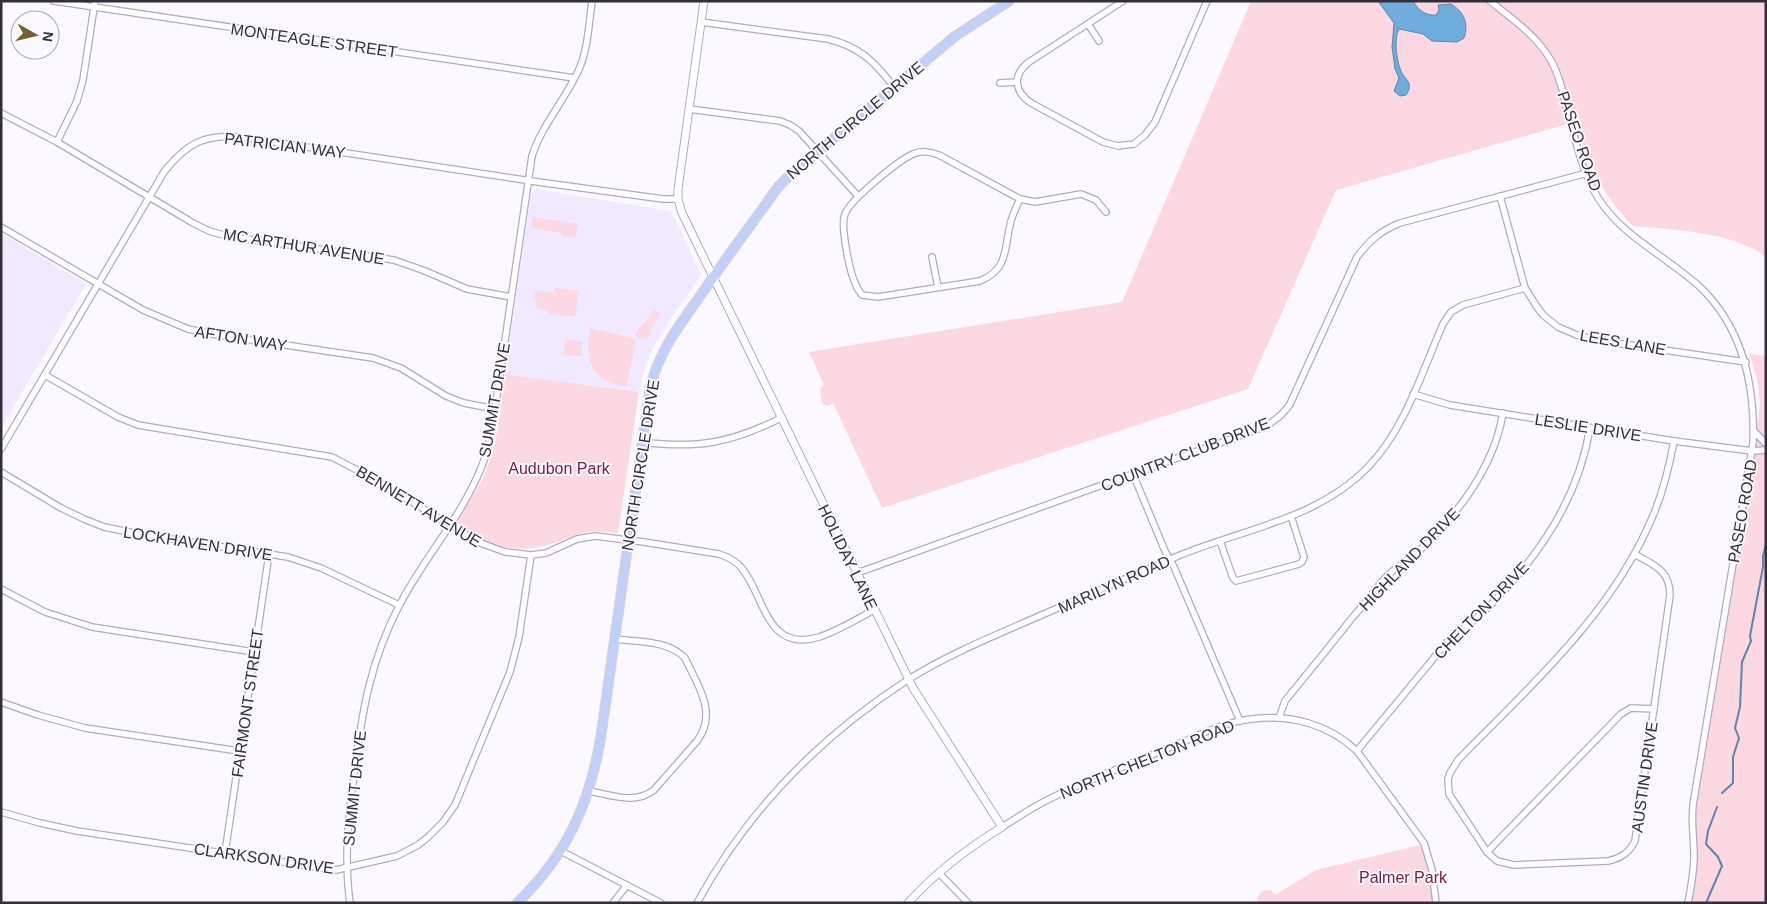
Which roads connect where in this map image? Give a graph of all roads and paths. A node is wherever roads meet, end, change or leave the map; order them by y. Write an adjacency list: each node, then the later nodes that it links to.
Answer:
1 (54, 1): 8 (street, MONTEAGLE STREET)
2 (592, 1): 12 (street, SUMMIT DRIVE)
3 (704, 1): 9 (street)
4 (1009, 1): 15 (main road, NORTH CIRCLE DRIVE)
5 (1123, 1): 10 (street)
6 (1207, 1): 13 (street)
7 (1490, 1): 20 (street, PASEO ROAD)
8 (95, 4): 12 (street, MONTEAGLE STREET); 18 (street)
9 (701, 22): 15 (street); 16 (street)
10 (1088, 24): 11 (street); 13 (street)
11 (1099, 42)
12 (574, 78): 21 (street, SUMMIT DRIVE)
13 (1018, 82): 14 (street)
14 (1000, 84)
15 (894, 86): 19 (main road, NORTH CIRCLE DRIVE)
16 (689, 109): 19 (street); 25 (street)
17 (1, 113): 18 (street, MC ARTHUR AVENUE)
18 (57, 142): 24 (street, MC ARTHUR AVENUE)
19 (818, 151): 22 (street); 30 (main road, NORTH CIRCLE DRIVE)
20 (1586, 173): 23 (street, COUNTRY CLUB DRIVE); 37 (street, PASEO ROAD)
21 (528, 180): 24 (street, PATRICIAN WAY); 25 (street, PATRICIAN WAY); 35 (street, SUMMIT DRIVE)
22 (858, 196): 26 (street); 34 (street)
23 (1500, 196): 33 (street, LEES LANE); 52 (street, COUNTRY CLUB DRIVE)
24 (149, 197): 31 (street, PATRICIAN WAY); 35 (street, MC ARTHUR AVENUE)
25 (678, 198): 30 (street, HOLIDAY LANE)
26 (1020, 198): 27 (street); 32 (street)
27 (1106, 212)
28 (1, 227): 31 (street, AFTON WAY)
29 (932, 256): 32 (street)
30 (712, 277): 42 (street, HOLIDAY LANE); 46 (main road, NORTH CIRCLE DRIVE)
31 (98, 284): 38 (street, PATRICIAN WAY); 40 (street, AFTON WAY)
32 (938, 287): 34 (street)
33 (1525, 288): 37 (street, LEES LANE); 39 (street, MARILYN ROAD)
34 (862, 295): 36 (street)
35 (512, 297): 40 (street, SUMMIT DRIVE)
36 (858, 302)
37 (1746, 362): 44 (street, PASEO ROAD)
38 (45, 375): 48 (street, PATRICIAN WAY); 54 (street, BENNETT AVENUE)
39 (1413, 394): 41 (street, LESLIE DRIVE); 53 (street, MARILYN ROAD)
40 (495, 409): 54 (street, SUMMIT DRIVE)
41 (1503, 413): 43 (street, LESLIE DRIVE); 70 (street, HIGHLAND DRIVE)
42 (781, 418): 46 (street); 61 (street, HOLIDAY LANE)
43 (1590, 428): 45 (street, LESLIE DRIVE); 73 (street, CHELTON DRIVE)
44 (1754, 431): 47 (street); 50 (street, PASEO ROAD)
45 (1674, 441): 50 (street, LESLIE DRIVE); 58 (street, AUSTIN DRIVE)
46 (642, 442): 55 (main road, NORTH CIRCLE DRIVE)
47 (1766, 444)
48 (1, 449)
49 (1766, 450): 50 (street, LESLIE DRIVE)
50 (1752, 451): 91 (street, PASEO ROAD)
51 (1, 472): 57 (street, LOCKHAVEN DRIVE)
52 (1133, 474): 60 (street); 61 (street, COUNTRY CLUB DRIVE)
53 (1291, 516): 56 (street, MARILYN ROAD); 56 (street)
54 (449, 524): 59 (street, BENNETT AVENUE); 63 (street, SUMMIT DRIVE)
55 (629, 540): 59 (street, BENNETT AVENUE); 64 (street, BENNETT AVENUE); 65 (main road, NORTH CIRCLE DRIVE)
56 (1220, 541): 60 (street, MARILYN ROAD)
57 (269, 554): 63 (street, LOCKHAVEN DRIVE); 66 (street, FAIRMONT STREET)
58 (1634, 554): 69 (street, AUSTIN DRIVE); 78 (street, AUSTIN DRIVE)
59 (531, 556): 80 (street, CLARKSON DRIVE)
60 (1170, 560): 67 (street, MARILYN ROAD); 71 (street)
61 (857, 573): 64 (street, HOLIDAY LANE)
62 (1, 589): 66 (street)
63 (399, 605): 80 (street, SUMMIT DRIVE)
64 (874, 610): 67 (street, HOLIDAY LANE)
65 (614, 639): 74 (main road, NORTH CIRCLE DRIVE); 74 (street)
66 (254, 652): 72 (street, FAIRMONT STREET)
67 (909, 679): 76 (street, HOLIDAY LANE); 87 (street, MARILYN ROAD)
68 (1, 702): 72 (street)
69 (1654, 709): 78 (street); 78 (street, AUSTIN DRIVE)
70 (1279, 718): 71 (street, NORTH CHELTON ROAD); 73 (street, NORTH CHELTON ROAD)
71 (1240, 720): 76 (street, NORTH CHELTON ROAD)
72 (239, 751): 79 (street, FAIRMONT STREET)
73 (1357, 751): 90 (street, NORTH CHELTON ROAD)
74 (589, 791): 77 (main road, NORTH CIRCLE DRIVE)
75 (1, 812): 79 (street, CLARKSON DRIVE)
76 (1002, 826): 81 (street, NORTH CHELTON ROAD)
77 (561, 851): 82 (street); 84 (main road, NORTH CIRCLE DRIVE)
78 (1487, 852)
79 (225, 853): 80 (street, CLARKSON DRIVE)
80 (347, 867): 83 (street, SUMMIT DRIVE)
81 (939, 873): 88 (street, NORTH CHELTON ROAD); 89 (street)
82 (627, 885): 85 (street); 86 (street)
83 (350, 903)
84 (517, 903)
85 (613, 903)
86 (661, 903)
87 (697, 903)
88 (908, 903)
89 (968, 903)
90 (1436, 903)
91 (1688, 903)

